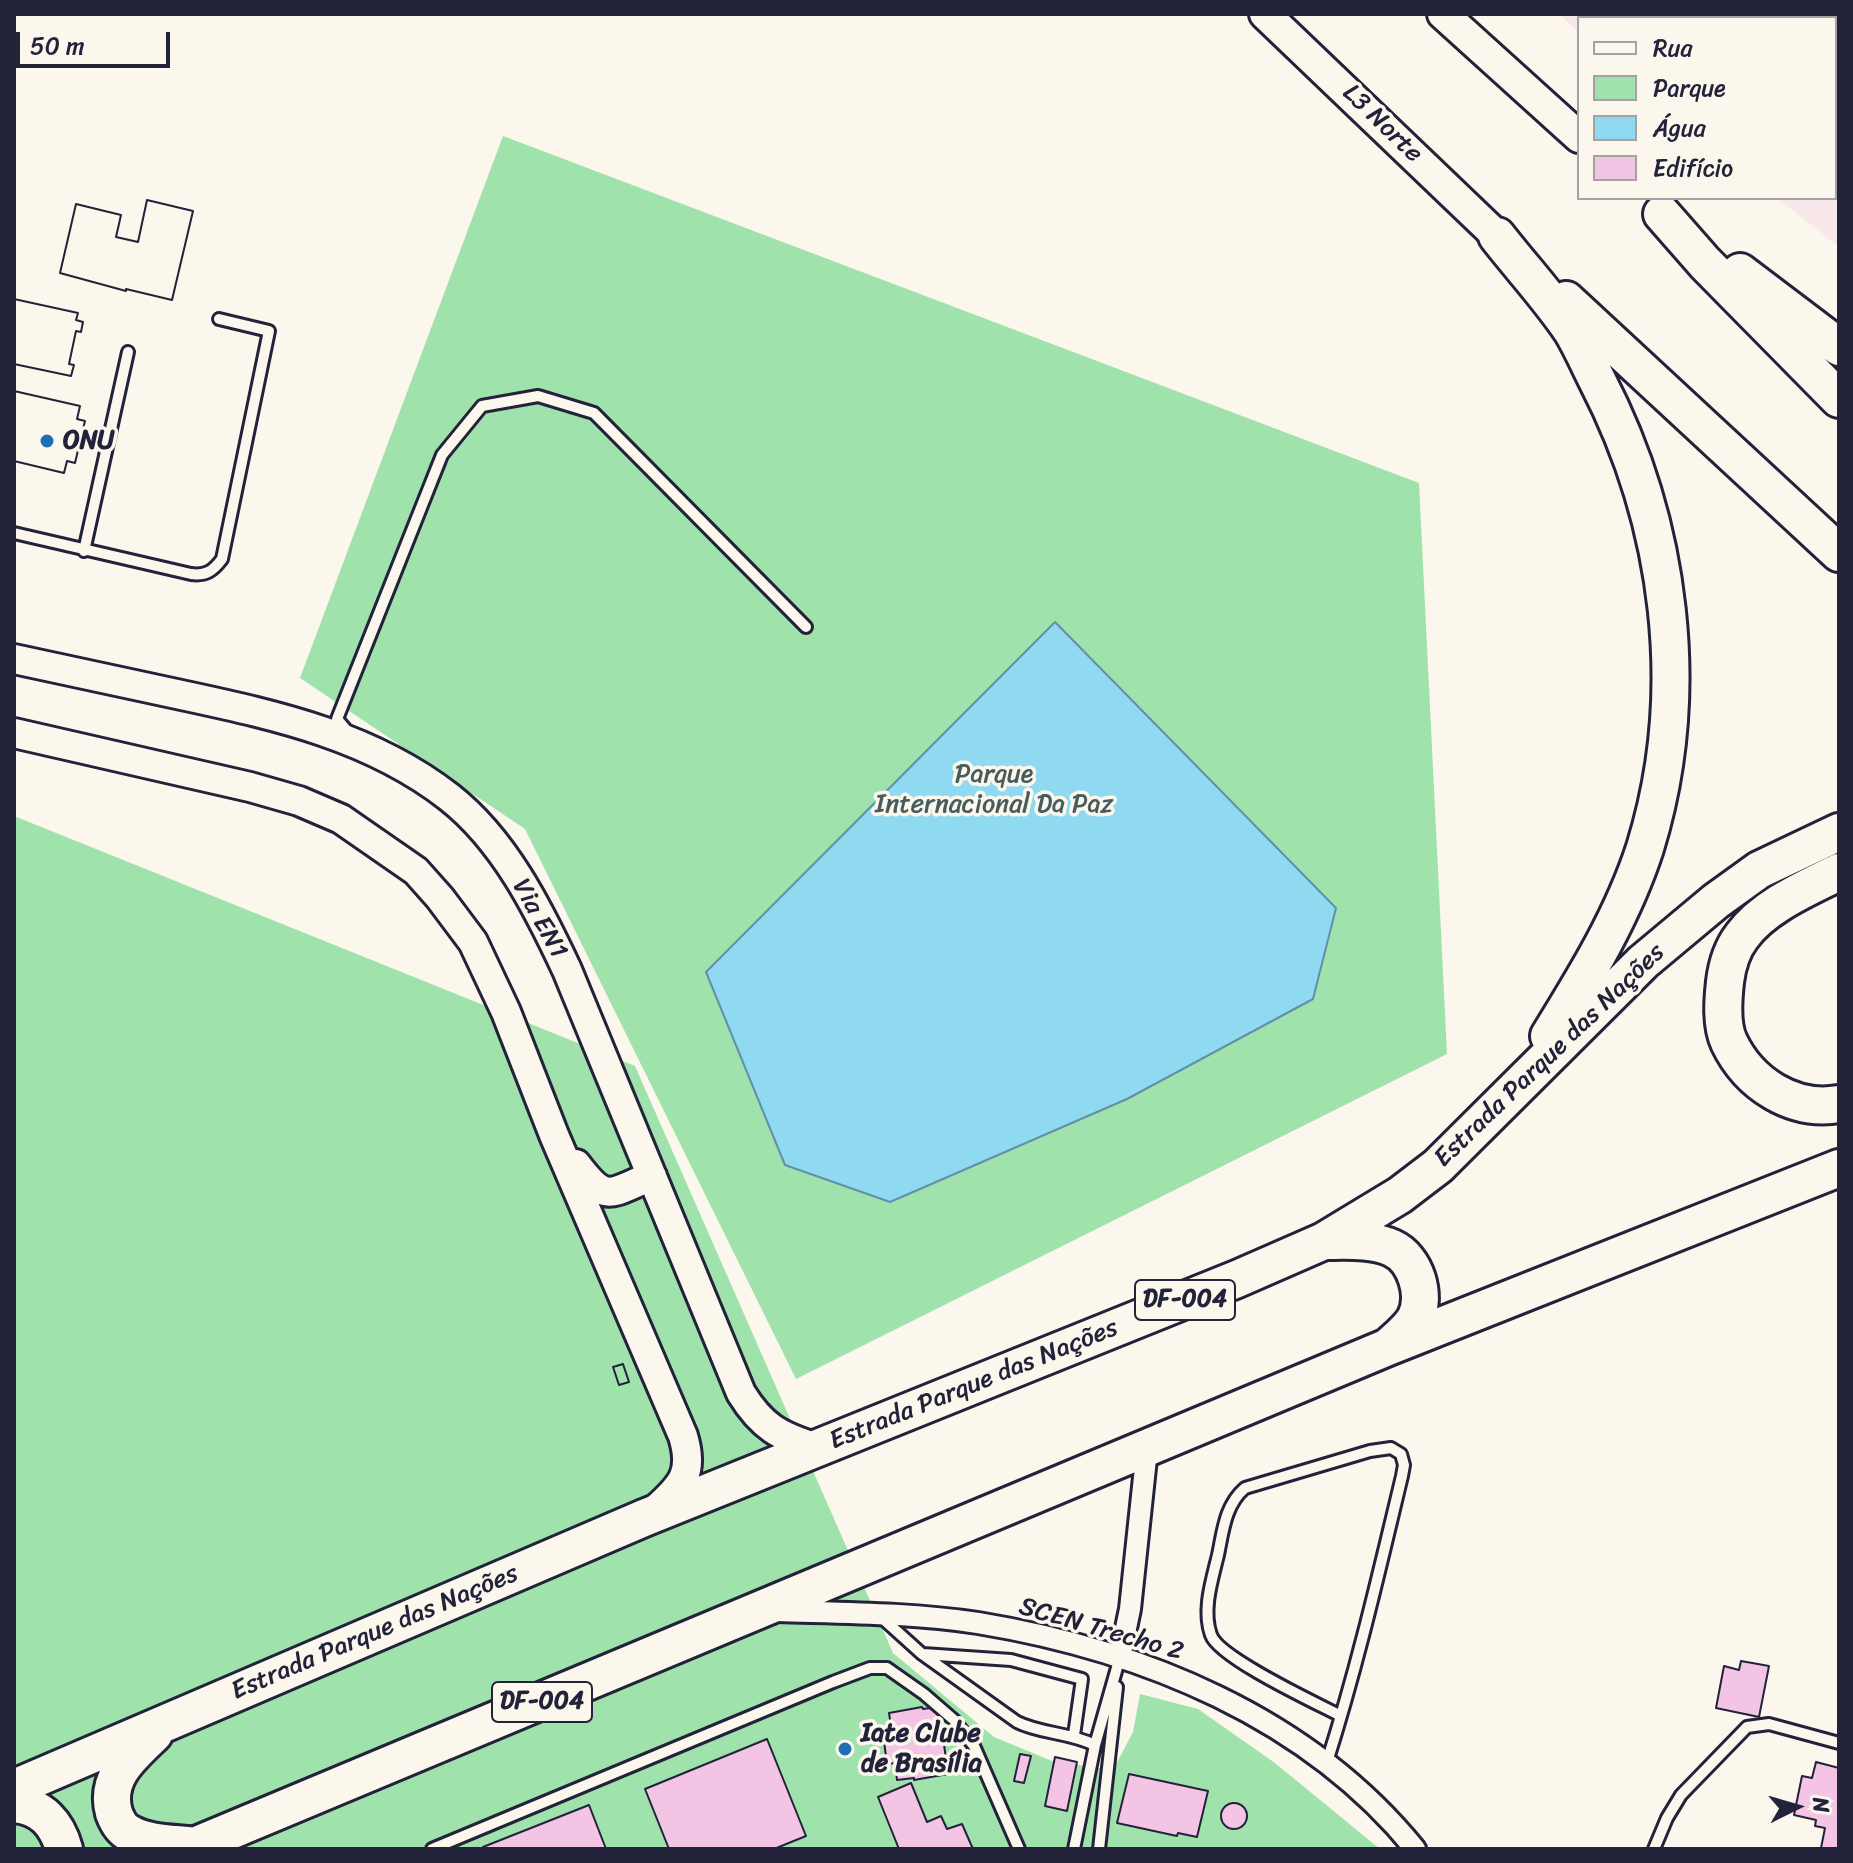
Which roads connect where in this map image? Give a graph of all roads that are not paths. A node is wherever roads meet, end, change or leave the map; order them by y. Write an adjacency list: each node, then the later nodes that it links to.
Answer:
1 (1265, 14): 5 (main road, L3 Norte)
2 (1443, 14): 3 (main road)
3 (1577, 135)
4 (1654, 206): 7 (highway); 9 (highway)
5 (1497, 236): 12 (highway); 19 (highway)
6 (219, 319): 11 (lane)
7 (1839, 347)
8 (128, 352): 11 (lane)
9 (1839, 399)
10 (14, 533): 11 (lane)
11 (84, 551)
12 (1839, 553)
13 (806, 627): 16 (lane)
14 (14, 659): 16 (street, Via EN1)
15 (14, 733): 21 (street)
16 (356, 743): 23 (street, Via EN1)
17 (1839, 832): 19 (highway, Estrada Parque das Nações / DF-004)
18 (1839, 872): 20 (highway)
19 (1516, 1089): 24 (highway, Estrada Parque das Nações / DF-004)
20 (1839, 1104)
21 (554, 1135): 23 (street); 28 (street)
22 (1839, 1168): 25 (highway, DF-004)
23 (652, 1176): 26 (street, Via EN1)
24 (1324, 1241): 25 (highway); 26 (highway, Estrada Parque das Nações / DF-004)
25 (1388, 1347): 27 (highway, DF-004)
26 (817, 1448): 28 (highway, Estrada Parque das Nações / DF-004)
27 (1147, 1449): 29 (highway, DF-004); 32 (street)
28 (644, 1518): 34 (highway, Estrada Parque das Nações / DF-004)
29 (764, 1610): 30 (street, SCEN Trecho 2); 41 (highway, DF-004)
30 (878, 1615): 31 (lane); 32 (street, SCEN Trecho 2)
31 (922, 1654): 35 (lane); 35 (lane)
32 (1120, 1657): 37 (lane); 38 (street, SCEN Trecho 2); 46 (lane)
33 (1341, 1716): 33 (lane); 38 (lane)
34 (167, 1722): 39 (highway, Estrada Parque das Nações / DF-004); 41 (highway)
35 (1074, 1735): 37 (lane)
36 (1839, 1743): 48 (lane)
37 (1095, 1745): 45 (lane)
38 (1327, 1762): 47 (street, SCEN Trecho 2)
39 (14, 1788)
40 (14, 1804): 42 (highway)
41 (192, 1847)
42 (64, 1849)
43 (432, 1849): 44 (lane)
44 (1019, 1849)
45 (1074, 1849)
46 (1099, 1849)
47 (1415, 1849)
48 (1654, 1849)

